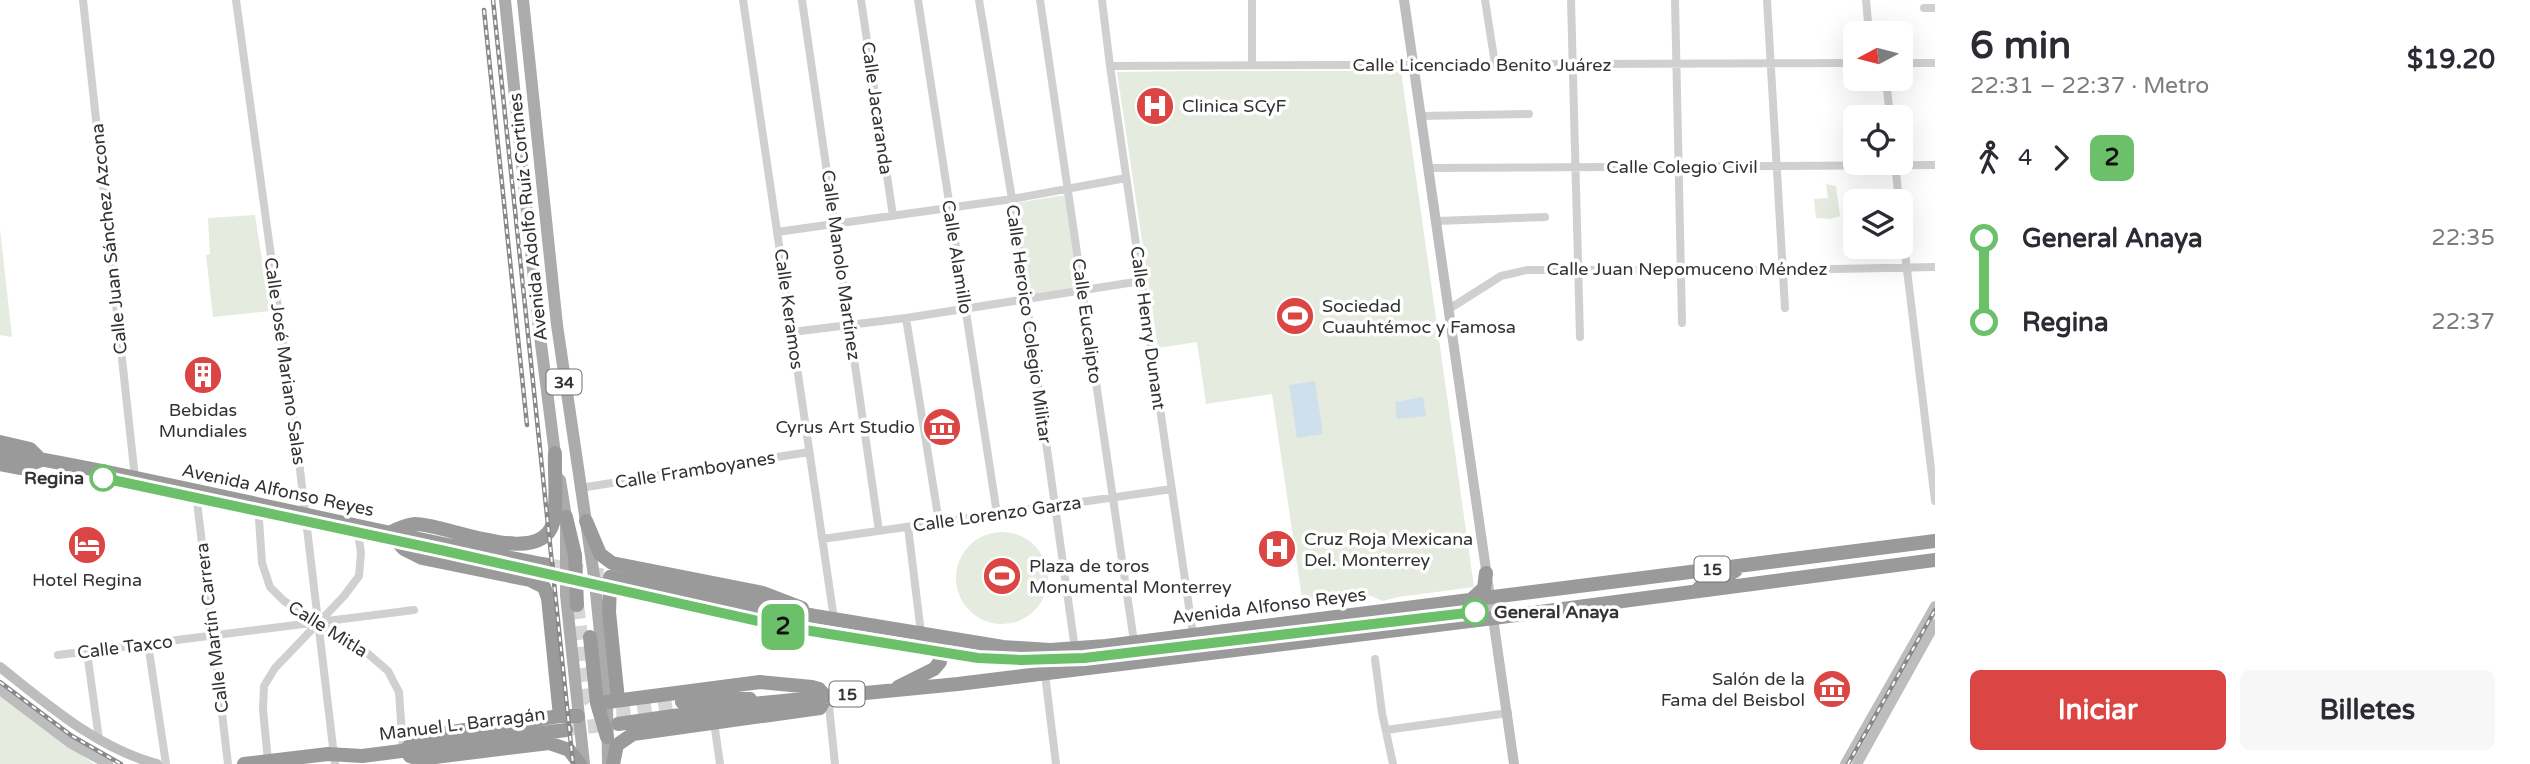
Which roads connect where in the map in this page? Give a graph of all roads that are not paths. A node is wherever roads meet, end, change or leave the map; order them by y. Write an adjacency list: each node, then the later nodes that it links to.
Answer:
1 (83, 0): 75 (street, Calle Juan Sánchez Azcona)
2 (236, 0): 83 (street, Calle José Mariano Salas)
3 (506, 0): 72 (main road, Avenida Adolfo Ruíz Cortines / 34)
4 (523, 0): 76 (main road, Avenida Adolfo Ruíz Cortines / 34)
5 (743, 0): 49 (street, Calle Keramos)
6 (802, 0): 48 (street, Calle Manolo Martínez)
7 (861, 0): 45 (street, Calle Jacaranda)
8 (918, 0): 44 (street, Calle Alamillo)
9 (979, 0): 43 (street, Calle Heroico Colegio Militar)
10 (1040, 0): 42 (street, Calle Eucalipto)
11 (1102, 0): 31 (street, Calle Henry Dunant)
12 (1252, 0): 28 (street)
13 (1404, 0): 29 (street)
14 (1485, 0): 26 (street)
15 (1571, 0): 30 (street)
16 (1675, 0): 27 (street)
17 (1767, 0): 22 (street)
18 (1866, 0): 21 (street)
19 (1924, 8): 20 (street)
20 (1935, 8)
21 (1868, 21)
22 (1770, 62): 23 (street, Calle Licenciado Benito Juárez); 27 (street, Calle Licenciado Benito Juárez); 38 (street)
23 (1843, 63)
24 (1913, 63): 25 (street)
25 (1935, 63)
26 (1494, 64): 29 (street, Calle Licenciado Benito Juárez); 30 (street, Calle Licenciado Benito Juárez)
27 (1677, 64): 30 (street, Calle Licenciado Benito Juárez); 40 (street)
28 (1252, 65): 29 (street, Calle Licenciado Benito Juárez); 31 (street, Calle Licenciado Benito Juárez)
29 (1413, 65): 33 (street)
30 (1572, 65): 37 (street)
31 (1110, 66): 41 (street, Calle Henry Dunant)
32 (1529, 114): 33 (street)
33 (1421, 116): 39 (street)
34 (1913, 164): 36 (street, Calle Colegio Civil)
35 (1843, 165): 38 (street, Calle Colegio Civil)
36 (1935, 165)
37 (1576, 167): 39 (street, Calle Colegio Civil); 40 (street, Calle Colegio Civil); 53 (street)
38 (1776, 167): 40 (street, Calle Colegio Civil); 54 (street)
39 (1428, 168): 47 (street)
40 (1680, 168): 55 (street)
41 (1126, 178): 42 (street); 56 (street, Calle Henry Dunant)
42 (1068, 189): 43 (street); 57 (street, Calle Eucalipto)
43 (1012, 199): 44 (street); 58 (street, Calle Heroico Colegio Militar)
44 (950, 208): 45 (street); 59 (street, Calle Alamillo)
45 (893, 216): 48 (street)
46 (1545, 217): 47 (street)
47 (1436, 221): 61 (street)
48 (836, 225): 49 (street); 64 (street, Calle Manolo Martínez)
49 (777, 232): 65 (street, Calle Keramos)
50 (1906, 259): 51 (street)
51 (1907, 267): 52 (street, Calle Juan Nepomuceno Méndez); 54 (street, Calle Juan Nepomuceno Méndez); 68 (street)
52 (1935, 267)
53 (1578, 270): 55 (street, Calle Juan Nepomuceno Méndez); 61 (street, Calle Juan Nepomuceno Méndez); 66 (street)
54 (1783, 270): 55 (street, Calle Juan Nepomuceno Méndez); 60 (street)
55 (1682, 271): 63 (street)
56 (1141, 281): 57 (street); 77 (street, Calle Henry Dunant)
57 (1083, 291): 58 (street); 79 (street, Calle Eucalipto)
58 (1025, 299): 59 (street); 82 (street, Calle Heroico Colegio Militar)
59 (966, 308): 62 (street); 84 (street, Calle Alamillo)
60 (1785, 308)
61 (1449, 309): 98 (street)
62 (906, 318): 64 (street); 87 (street)
63 (1682, 323)
64 (850, 324): 65 (street); 90 (street, Calle Manolo Martínez)
65 (792, 332): 70 (street, Calle Keramos)
66 (1580, 337)
67 (1935, 415): 68 (street)
68 (1925, 417): 80 (street)
69 (0, 442): 73 (highway)
70 (809, 452): 76 (street, Calle Framboyanes); 92 (street, Calle Keramos)
71 (6, 453): 73 (highway, Avenida Alfonso Reyes)
72 (555, 453): 85 (main road, Avenida Adolfo Ruíz Cortines / 34); 91 (highway)
73 (41, 460): 74 (highway); 75 (highway, Avenida Alfonso Reyes)
74 (0, 464)
75 (135, 478): 78 (highway, Avenida Alfonso Reyes)
76 (580, 488): 86 (main road, Avenida Adolfo Ruíz Cortines / 34)
77 (1171, 488): 79 (street, Calle Lorenzo Garza); 115 (street, Calle Henry Dunant)
78 (196, 493): 81 (highway, Avenida Alfonso Reyes); 116 (street, Calle Martín Carrera)
79 (1113, 497): 82 (street, Calle Lorenzo Garza); 118 (street, Calle Eucalipto)
80 (1935, 501)
81 (258, 505): 83 (highway, Avenida Alfonso Reyes); 112 (street, Calle Mitla)
82 (1055, 505): 84 (street, Calle Lorenzo Garza); 120 (street, Calle Heroico Colegio Militar)
83 (306, 514): 88 (highway, Avenida Alfonso Reyes); 112 (street, Calle José Mariano Salas)
84 (997, 514): 87 (street, Calle Lorenzo Garza)
85 (566, 517): 106 (highway); 134 (main road, Avenida Adolfo Ruíz Cortines / 34)
86 (586, 521): 102 (main road, Avenida Adolfo Ruíz Cortines / 34); 109 (highway)
87 (939, 522): 89 (street, Calle Lorenzo Garza)
88 (357, 526): 91 (highway, Avenida Alfonso Reyes); 112 (street)
89 (908, 527): 90 (street, Calle Lorenzo Garza); 114 (street)
90 (879, 531): 92 (street, Calle Lorenzo Garza)
91 (389, 533): 97 (highway, Avenida Alfonso Reyes); 136 (highway)
92 (822, 539): 111 (street, Calle Keramos)
93 (1935, 541): 94 (highway, Avenida Alfonso Reyes / 15)
94 (1861, 550): 96 (highway, Avenida Alfonso Reyes / 15); 99 (highway)
95 (1935, 560): 99 (highway, 15)
96 (1743, 565): 100 (highway, Avenida Alfonso Reyes / 15); 103 (highway)
97 (548, 570)
98 (1486, 573): 104 (street); 105 (highway)
99 (1826, 575): 103 (highway, 15)
100 (1650, 577): 103 (highway); 104 (highway, Avenida Alfonso Reyes / 15)
101 (610, 582): 102 (highway); 109 (highway); 130 (highway)
102 (595, 583): 130 (main road, Avenida Adolfo Ruíz Cortines / 34)
103 (1701, 590): 110 (highway, 15)
104 (1490, 598): 105 (highway, Avenida Alfonso Reyes / 15); 110 (street)
105 (1465, 601): 115 (highway, Avenida Alfonso Reyes / 15)
106 (577, 605)
107 (1935, 606): 158 (street)
108 (414, 610): 112 (street, Calle Taxco)
109 (815, 616): 111 (highway, Avenida Alfonso Reyes / 15)
110 (1494, 618): 123 (highway, 15); 133 (street)
111 (834, 619): 114 (highway, Avenida Alfonso Reyes / 15)
112 (317, 622): 116 (street, Calle Taxco); 141 (street, Calle Mitla); 143 (street, Calle José Mariano Salas); 144 (street)
113 (1935, 624): 159 (street)
114 (921, 634): 120 (highway, Avenida Alfonso Reyes / 15); 128 (highway)
115 (1193, 635): 118 (highway, Avenida Alfonso Reyes / 15); 123 (street, Calle Henry Dunant)
116 (213, 636): 119 (street, Calle Taxco); 148 (street, Calle Martín Carrera)
117 (590, 637): 139 (highway)
118 (1134, 642): 120 (highway, Avenida Alfonso Reyes / 15)
119 (148, 645): 121 (street, Calle Taxco); 147 (street)
120 (1075, 649)
121 (87, 652): 122 (street, Calle Taxco); 140 (street)
122 (58, 655)
123 (1196, 655): 126 (highway, 15)
124 (1375, 659): 138 (street)
125 (0, 667): 140 (street)
126 (1045, 674): 128 (highway, 15); 155 (street)
127 (0, 691): 145 (street)
128 (891, 691): 129 (highway, 15)
129 (827, 697): 130 (highway); 132 (highway, 15); 135 (highway); 154 (street)
130 (612, 701): 139 (main road, Avenida Adolfo Ruíz Cortines / 34)
131 (682, 702): 132 (highway)
132 (762, 702): 137 (highway, 15)
133 (1508, 713): 138 (street); 157 (street)
134 (579, 716): 136 (highway); 151 (main road, Avenida Adolfo Ruíz Cortines / 34)
135 (714, 722): 152 (highway); 153 (street)
136 (563, 723): 141 (highway)
137 (618, 724)
138 (1386, 730): 156 (street)
139 (607, 737): 152 (main road, Avenida Adolfo Ruíz Cortines / 34)
140 (99, 739): 146 (street)
141 (405, 750): 142 (highway, Manuel L. Barragán); 151 (highway)
142 (362, 756): 143 (highway, Manuel L. Barragán); 150 (highway, Manuel L. Barragán)
143 (334, 759): 144 (highway, Manuel L. Barragán)
144 (268, 761): 149 (highway, Manuel L. Barragán)
145 (108, 764)
146 (157, 764)
147 (166, 764)
148 (228, 764)
149 (244, 764)
150 (348, 764)
151 (582, 764)
152 (610, 764)
153 (720, 764)
154 (835, 764)
155 (1056, 764)
156 (1394, 764)
157 (1514, 764)
158 (1845, 764)
159 (1857, 764)

